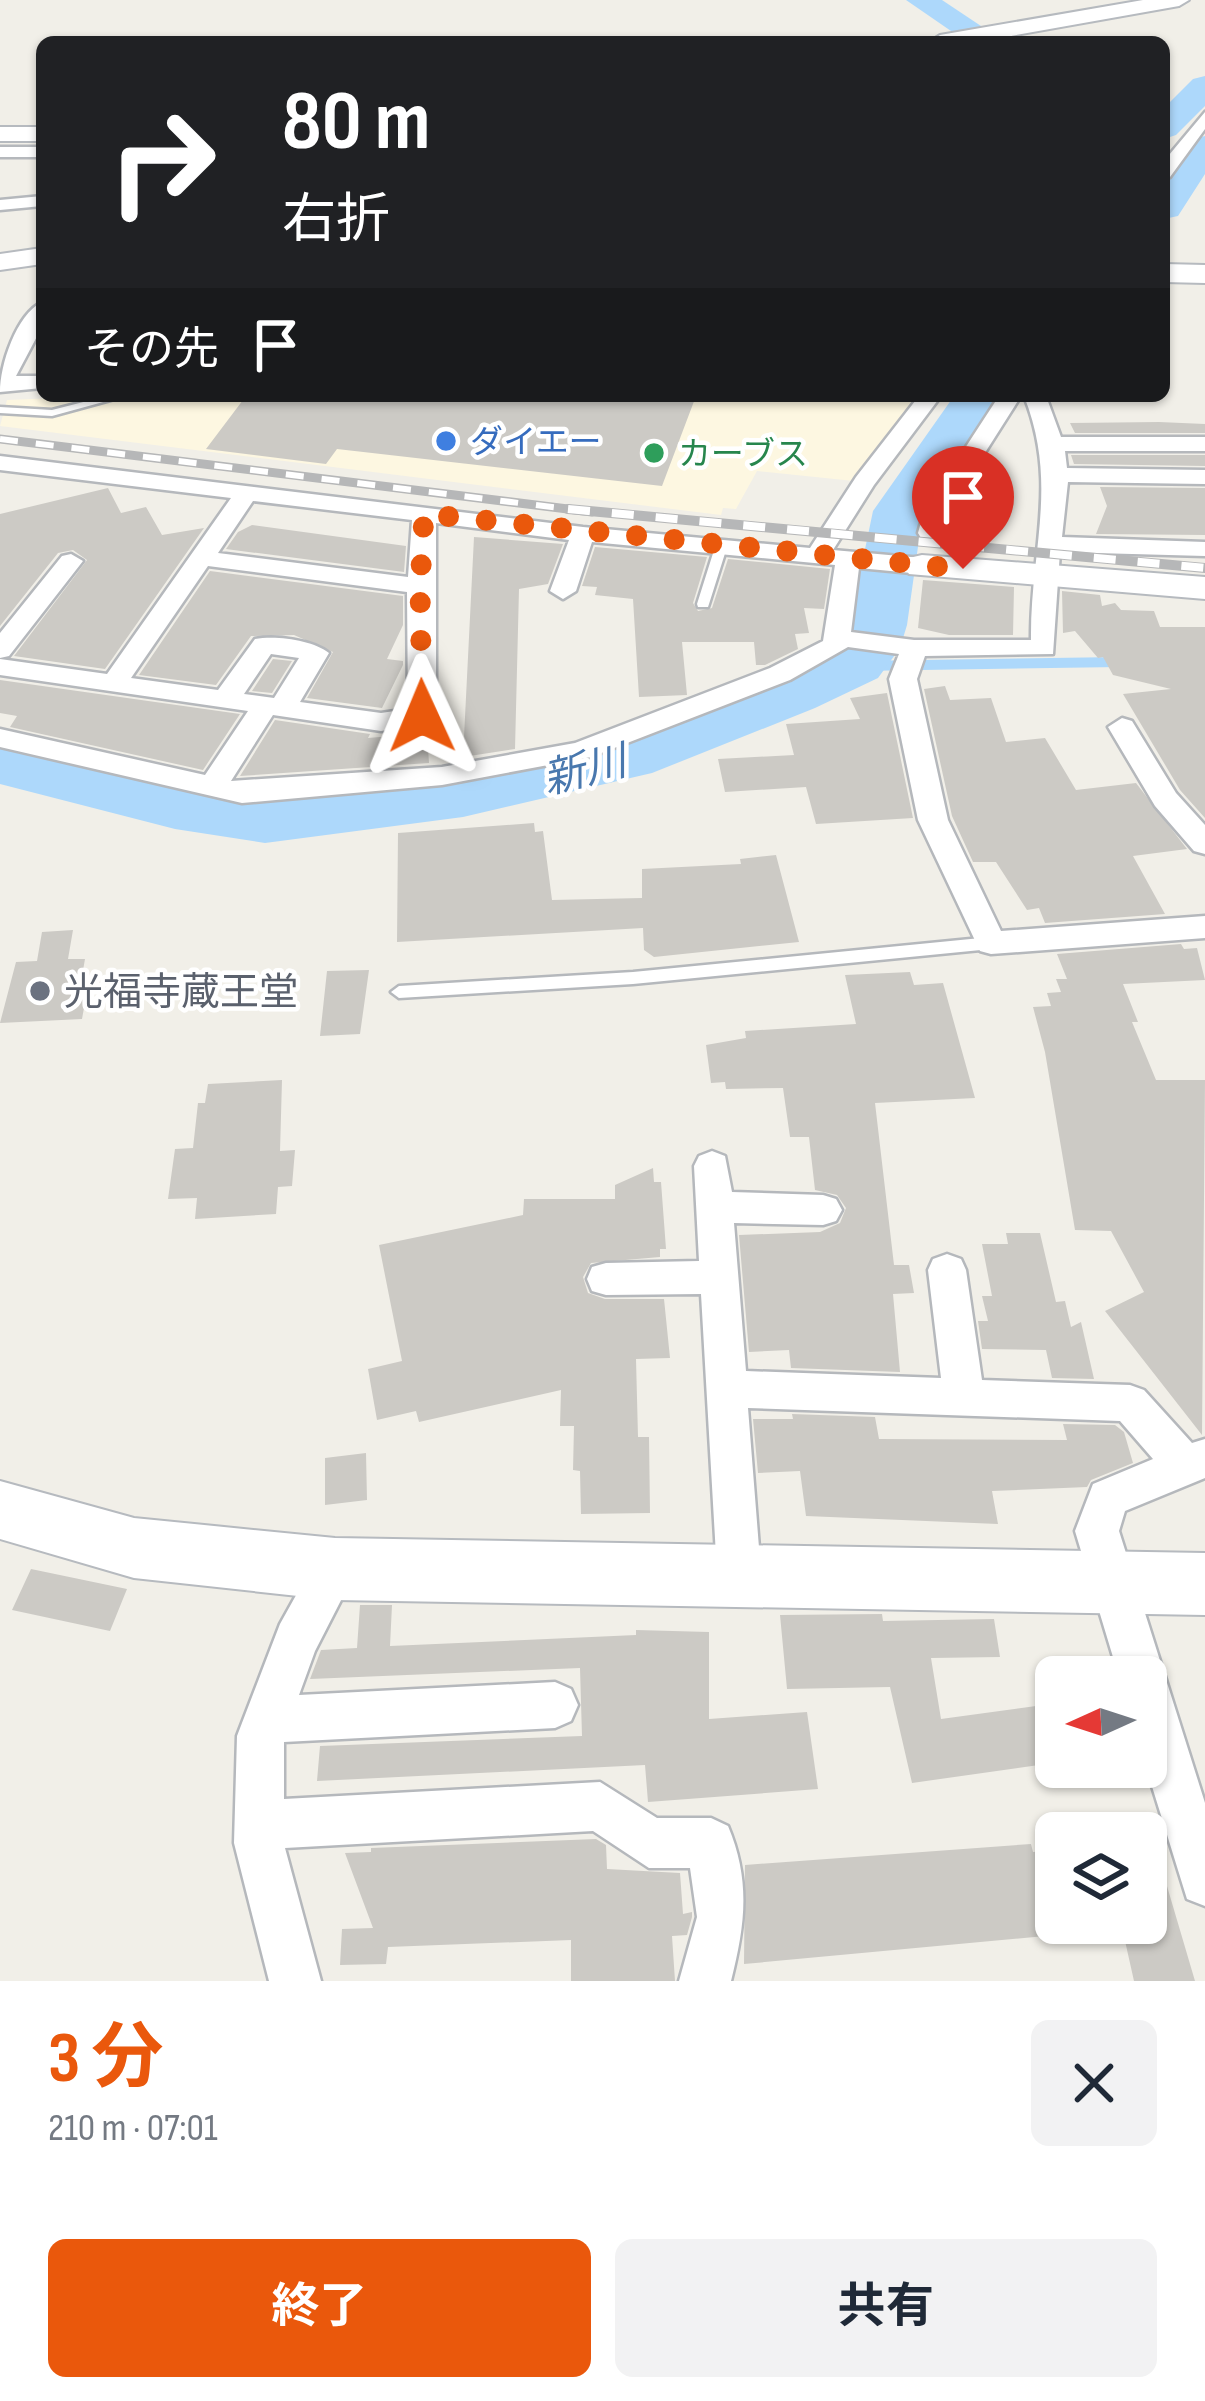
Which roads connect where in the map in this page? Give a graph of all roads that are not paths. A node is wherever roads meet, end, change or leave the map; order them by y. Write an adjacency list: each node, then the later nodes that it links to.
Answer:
1 (1179, 0): 2 (street)
2 (1008, 36)
3 (1205, 117): 8 (street)
4 (0, 134): 5 (street)
5 (36, 134)
6 (0, 152): 7 (street)
7 (36, 152)
8 (1170, 164)
9 (36, 202): 10 (street)
10 (0, 205)
11 (36, 257): 14 (street)
12 (1170, 259): 13 (street)
13 (1205, 260)
14 (0, 262)
15 (36, 269): 17 (street)
16 (1170, 273): 18 (street)
17 (0, 274)
18 (1205, 274)
19 (36, 319): 21 (street)
20 (36, 382): 21 (street)
21 (1, 384)
22 (94, 402): 26 (lane)
23 (925, 402): 38 (street)
24 (1006, 402): 36 (street)
25 (1037, 402): 27 (street)
26 (0, 410)
27 (1054, 444): 28 (street); 30 (street)
28 (1201, 451)
29 (0, 463): 32 (street)
30 (1059, 476): 31 (street); 41 (street)
31 (1205, 476)
32 (247, 493): 33 (street); 39 (street)
33 (424, 514): 34 (street); 43 (street)
34 (583, 534): 35 (street); 45 (street)
35 (721, 547): 38 (street); 46 (lane)
36 (926, 549): 40 (street); 41 (street)
37 (1205, 549): 41 (street)
38 (817, 556): 40 (street)
39 (200, 557): 43 (street); 51 (street)
40 (848, 560): 47 (street)
41 (1047, 560): 44 (street); 48 (street)
42 (71, 562): 49 (street)
43 (420, 586): 53 (street)
44 (1205, 588)
45 (563, 591)
46 (703, 604)
47 (842, 639): 48 (street); 56 (street)
48 (911, 648): 59 (street)
49 (0, 650)
50 (0, 667): 51 (street)
51 (114, 683): 52 (street)
52 (226, 699): 53 (street); 53 (street)
53 (274, 706): 56 (street)
54 (1122, 727): 57 (street)
55 (0, 738): 56 (street)
56 (212, 787)
57 (1205, 844)
58 (1205, 927): 59 (street)
59 (992, 943): 60 (lane)
60 (399, 992)
61 (824, 1210): 63 (street)
62 (946, 1270): 66 (street)
63 (719, 1277): 64 (street); 65 (street)
64 (606, 1279)
65 (727, 1389): 66 (street); 70 (street)
66 (964, 1397): 67 (street)
67 (1195, 1461): 71 (street)
68 (0, 1510): 69 (street)
69 (335, 1569): 70 (street); 75 (street)
70 (740, 1573): 71 (street)
71 (1113, 1584): 72 (street); 73 (street)
72 (1205, 1584)
73 (1135, 1656)
74 (555, 1705): 75 (street)
75 (267, 1720): 77 (street)
76 (1167, 1759): 78 (street)
77 (260, 1825): 79 (street); 80 (street)
78 (1205, 1881)
79 (295, 1981)
80 (705, 1981)

